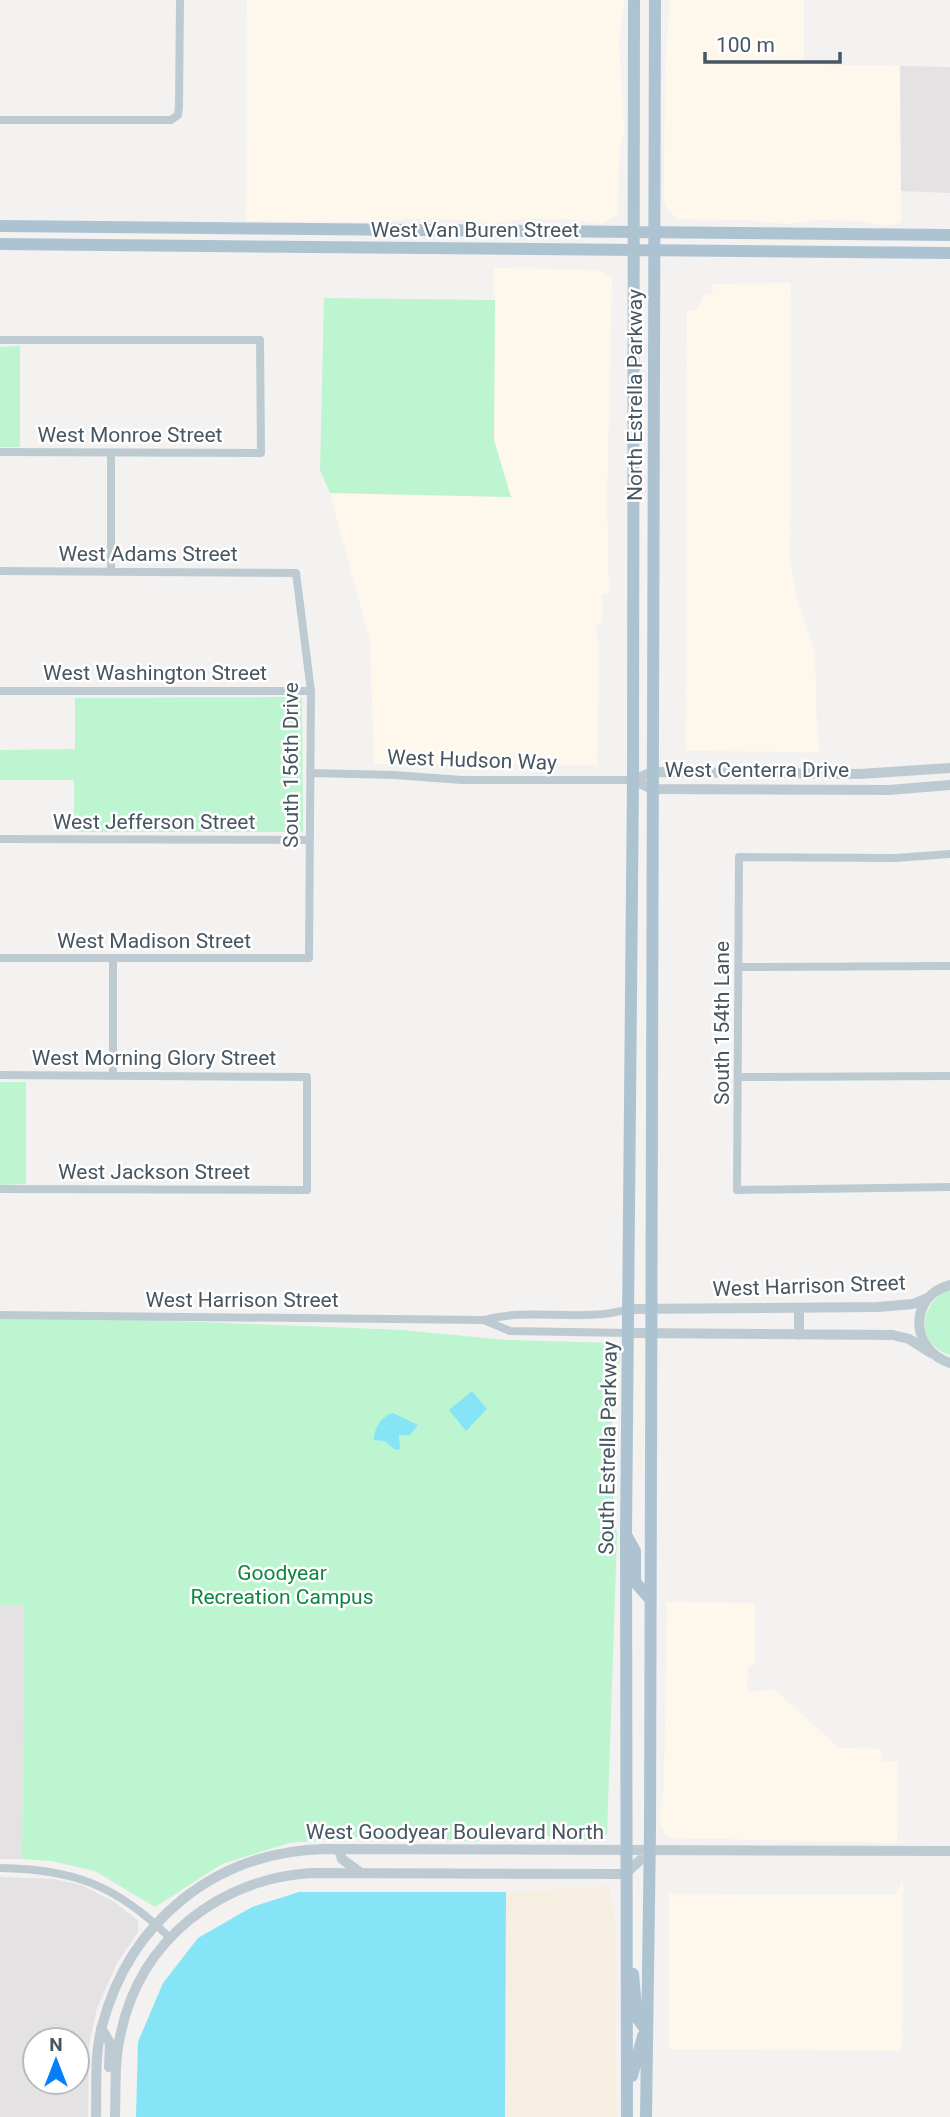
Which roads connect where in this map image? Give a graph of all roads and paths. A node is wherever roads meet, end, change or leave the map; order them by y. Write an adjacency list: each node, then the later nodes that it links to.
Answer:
1 (180, 0): 4 (street)
2 (634, 0): 7 (main road, North Estrella Parkway)
3 (655, 0): 8 (main road, North Estrella Parkway)
4 (0, 120)
5 (0, 226): 6 (main road, West Van Buren Street)
6 (374, 229): 7 (main road, West Van Buren Street); 12 (main road)
7 (632, 231): 8 (main road, West Van Buren Street); 13 (main road, North Estrella Parkway)
8 (654, 231): 9 (main road, West Van Buren Street); 14 (main road, North Estrella Parkway)
9 (900, 234): 10 (main road, West Van Buren Street); 15 (main road)
10 (950, 235)
11 (0, 244): 12 (main road, West Van Buren Street)
12 (374, 248): 13 (main road, West Van Buren Street)
13 (632, 250): 14 (main road, West Van Buren Street); 20 (main road, North Estrella Parkway)
14 (655, 250): 15 (main road, West Van Buren Street); 21 (main road, North Estrella Parkway)
15 (900, 253): 16 (main road, West Van Buren Street)
16 (950, 253)
17 (0, 340): 19 (street, West Monroe Street)
18 (0, 452): 19 (street, West Monroe Street)
19 (111, 453): 23 (street)
20 (633, 508): 21 (main road); 30 (main road, North Estrella Parkway)
21 (653, 508): 27 (main road, North Estrella Parkway)
22 (0, 571): 23 (street, West Adams Street)
23 (111, 571): 24 (street, West Adams Street)
24 (296, 573): 26 (street, South 156th Drive)
25 (0, 691): 26 (street, West Washington Street)
26 (310, 691): 29 (street, South 156th Drive)
27 (652, 772): 28 (street, West Centerra Drive); 30 (street, West Centerra Drive); 32 (main road, North Estrella Parkway)
28 (950, 772)
29 (310, 773): 30 (street, West Hudson Way); 34 (street, South 156th Drive)
30 (633, 780): 32 (street, West Centerra Drive); 51 (main road, South Estrella Parkway)
31 (950, 785): 32 (street, West Centerra Drive)
32 (652, 789): 50 (main road, South Estrella Parkway)
33 (0, 839): 34 (street, West Jefferson Street)
34 (308, 840): 38 (street, South 156th Drive)
35 (950, 854): 40 (street, South 154th Lane)
36 (0, 958): 37 (street, West Madison Street)
37 (113, 958): 38 (street, West Madison Street); 42 (street)
38 (309, 958)
39 (950, 966): 40 (street)
40 (739, 967): 44 (street, South 154th Lane)
41 (0, 1075): 42 (street, West Morning Glory Street)
42 (113, 1076): 47 (street, West Morning Glory Street)
43 (950, 1076): 44 (street)
44 (740, 1077): 45 (street, South 154th Lane)
45 (950, 1187)
46 (0, 1189): 47 (street, West Jackson Street)
47 (307, 1190)
48 (950, 1285): 49 (street, West Harrison Street)
49 (927, 1298): 52 (street, West Harrison Street); 58 (street)
50 (651, 1308): 51 (street, West Harrison Street); 52 (street, West Harrison Street); 56 (main road, South Estrella Parkway)
51 (629, 1309): 54 (street, West Harrison Street); 55 (main road, South Estrella Parkway)
52 (799, 1309): 57 (street)
53 (0, 1315): 54 (street, West Harrison Street)
54 (484, 1320): 55 (street, West Harrison Street)
55 (629, 1333): 56 (street, West Harrison Street); 60 (main road, South Estrella Parkway)
56 (651, 1334): 57 (street, West Harrison Street); 61 (main road, South Estrella Parkway)
57 (799, 1335): 58 (street, West Harrison Street)
58 (931, 1353): 59 (street, West Harrison Street)
59 (949, 1364)
60 (625, 1534): 61 (main road); 64 (main road, South Estrella Parkway)
61 (650, 1599): 65 (main road, South Estrella Parkway)
62 (338, 1849): 64 (street, West Goodyear Boulevard North); 67 (street); 69 (street, West Goodyear Boulevard North)
63 (950, 1851): 65 (street, West Goodyear Boulevard North)
64 (625, 1852): 65 (street, West Goodyear Boulevard North); 68 (main road, South Estrella Parkway)
65 (649, 1852): 68 (street); 73 (main road, South Estrella Parkway)
66 (0, 1868): 69 (street)
67 (363, 1874): 68 (street, West Goodyear Boulevard North); 70 (street, West Goodyear Boulevard North)
68 (625, 1874): 71 (main road, South Estrella Parkway)
69 (155, 1923): 70 (street); 72 (street, West Goodyear Boulevard North)
70 (169, 1937): 74 (street, West Goodyear Boulevard North)
71 (625, 1958): 73 (main road); 75 (main road, South Estrella Parkway)
72 (101, 2028): 74 (street); 76 (street, West Goodyear Boulevard North)
73 (646, 2030): 75 (main road); 78 (main road, South Estrella Parkway)
74 (116, 2098): 77 (street)
75 (627, 2112)
76 (96, 2117)
77 (116, 2117)
78 (646, 2117)

